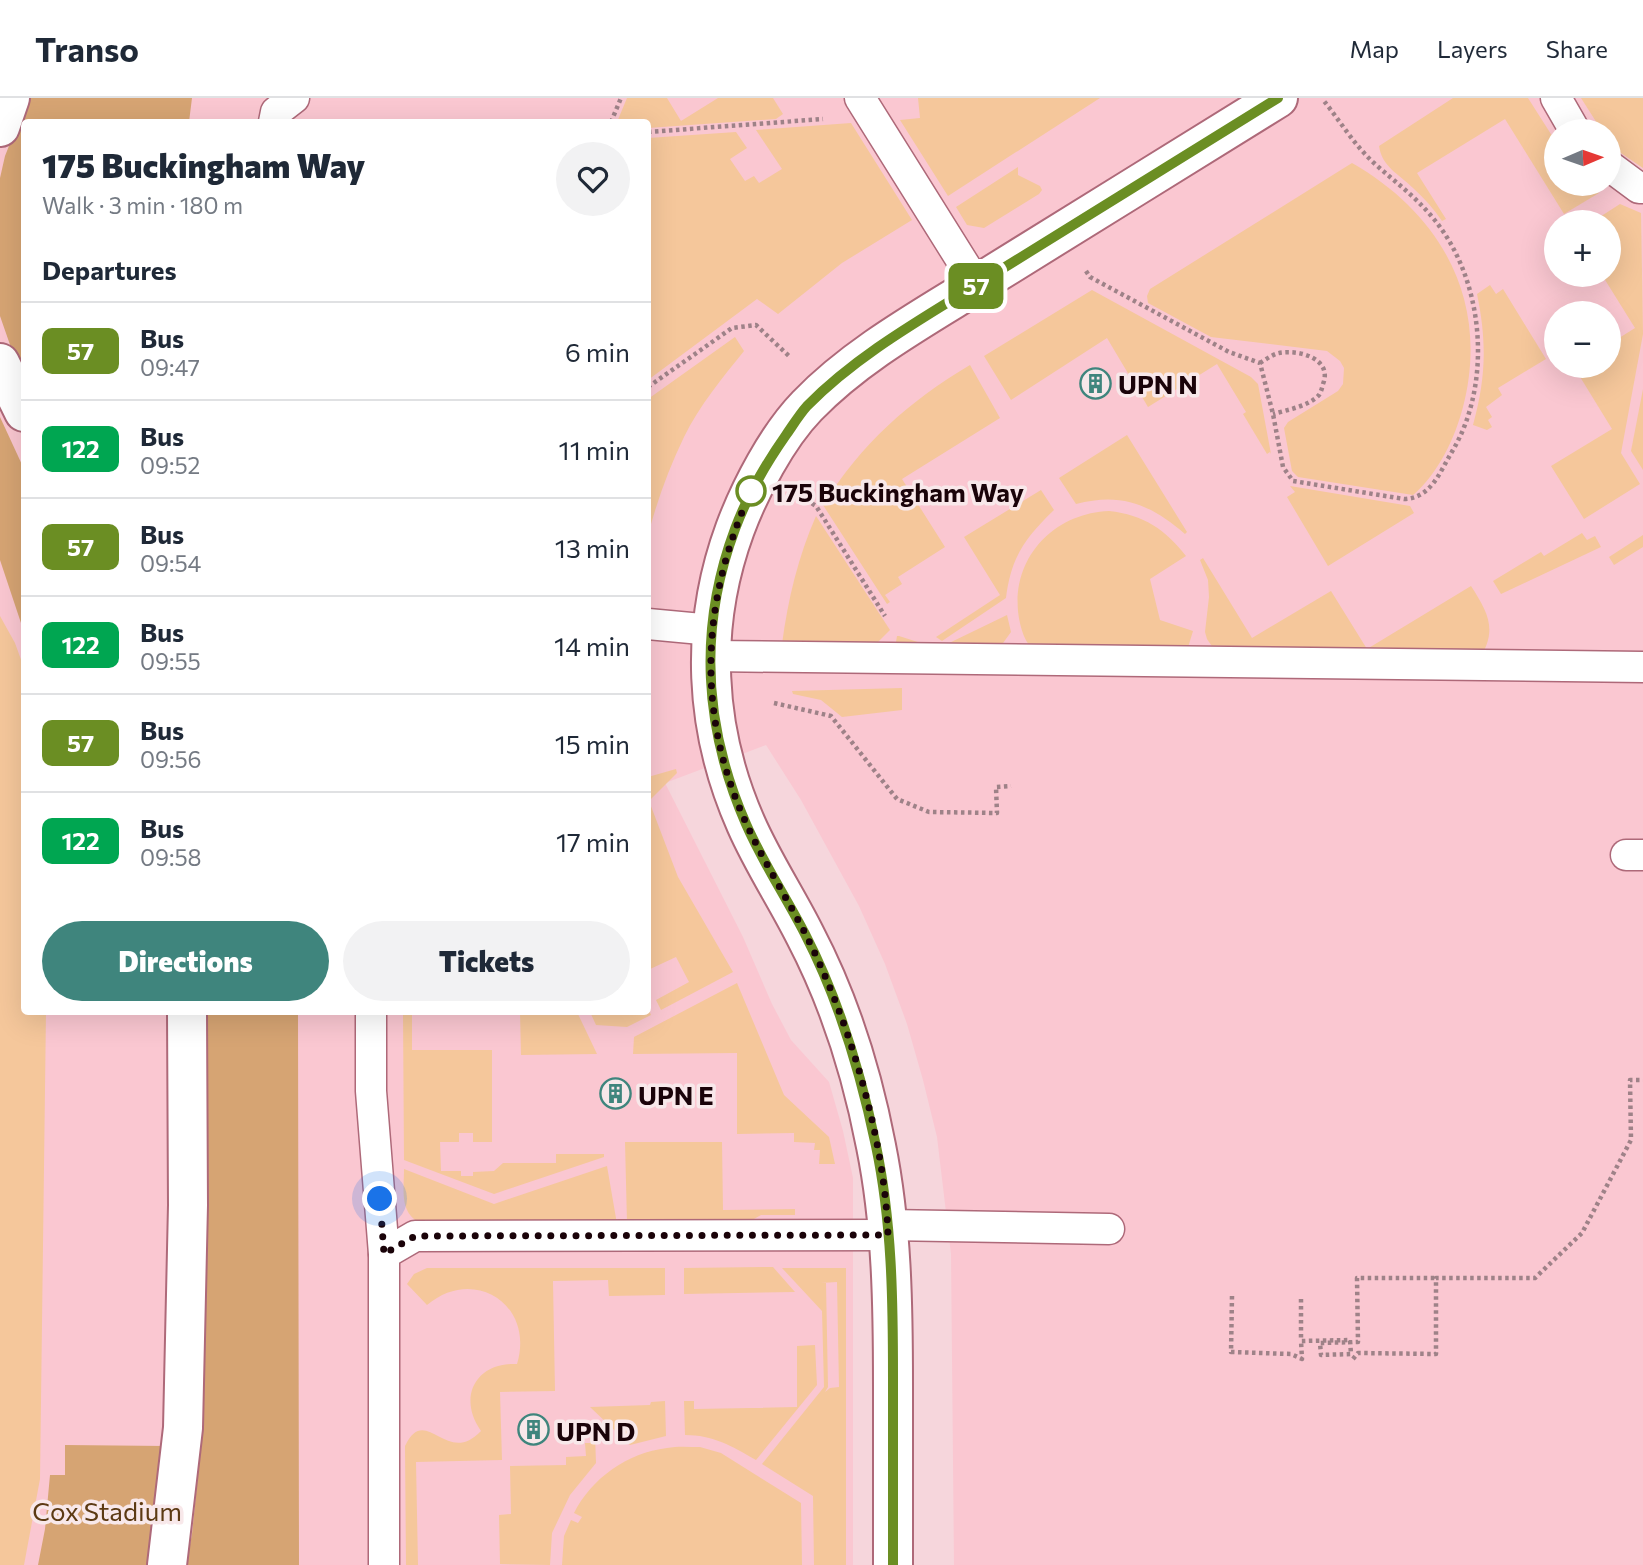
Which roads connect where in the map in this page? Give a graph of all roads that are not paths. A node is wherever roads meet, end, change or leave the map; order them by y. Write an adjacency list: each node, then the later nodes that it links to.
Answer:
1 (10, 98): 8 (street)
2 (294, 98): 6 (lane)
3 (1278, 98): 11 (street)
4 (1556, 98): 7 (lane)
5 (866, 107): 11 (lane)
6 (275, 119)
7 (1568, 119)
8 (0, 127)
9 (1621, 175): 10 (lane)
10 (1643, 188)
11 (977, 285): 15 (street)
12 (0, 363): 13 (street)
13 (21, 406)
14 (651, 625): 15 (lane)
15 (711, 643): 16 (lane); 20 (street)
16 (1643, 667)
17 (187, 1015): 22 (street)
18 (371, 1015): 21 (lane)
19 (1109, 1229): 20 (lane)
20 (888, 1230): 21 (lane); 24 (street)
21 (384, 1254): 23 (lane)
22 (167, 1565)
23 (384, 1565)
24 (893, 1565)

